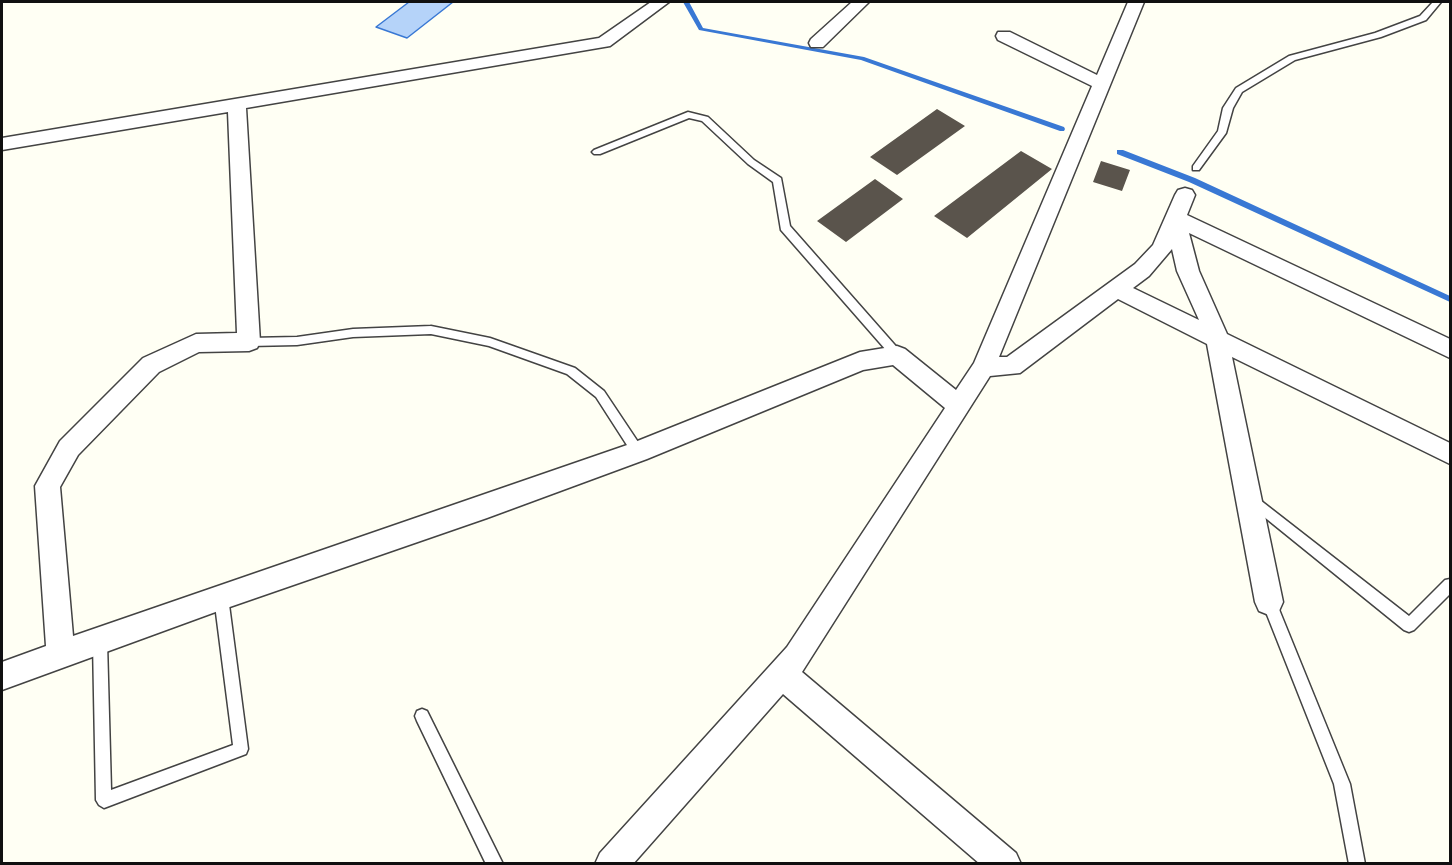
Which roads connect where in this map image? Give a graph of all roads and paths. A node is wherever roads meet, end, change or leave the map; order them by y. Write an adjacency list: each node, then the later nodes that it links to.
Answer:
1 (661, 2): 8 (street)
2 (861, 2): 6 (street)
3 (1136, 2): 7 (street)
4 (1437, 2): 11 (lane)
5 (1004, 36): 7 (street)
6 (817, 43)
7 (1102, 84): 19 (street)
8 (237, 105): 9 (street); 16 (street)
9 (2, 144)
10 (597, 152): 18 (lane)
11 (1196, 168)
12 (1185, 195): 13 (street)
13 (1175, 218): 14 (street); 15 (street); 17 (street)
14 (1116, 289): 15 (street); 19 (street)
15 (1217, 336): 22 (street); 23 (street)
16 (249, 342): 21 (lane); 28 (street)
17 (1450, 349)
18 (897, 355): 20 (street); 21 (street)
19 (984, 367): 20 (street)
20 (959, 406): 29 (street)
21 (638, 452): 25 (street)
22 (1450, 454)
23 (1248, 496): 24 (lane); 26 (street)
24 (1450, 585)
25 (221, 597): 27 (street); 27 (lane)
26 (1269, 602): 35 (lane)
27 (100, 642): 28 (street)
28 (61, 656): 30 (street)
29 (783, 675): 33 (street); 34 (street)
30 (2, 676)
31 (422, 716): 32 (lane)
32 (495, 864)
33 (611, 864)
34 (1005, 864)
35 (1356, 864)

